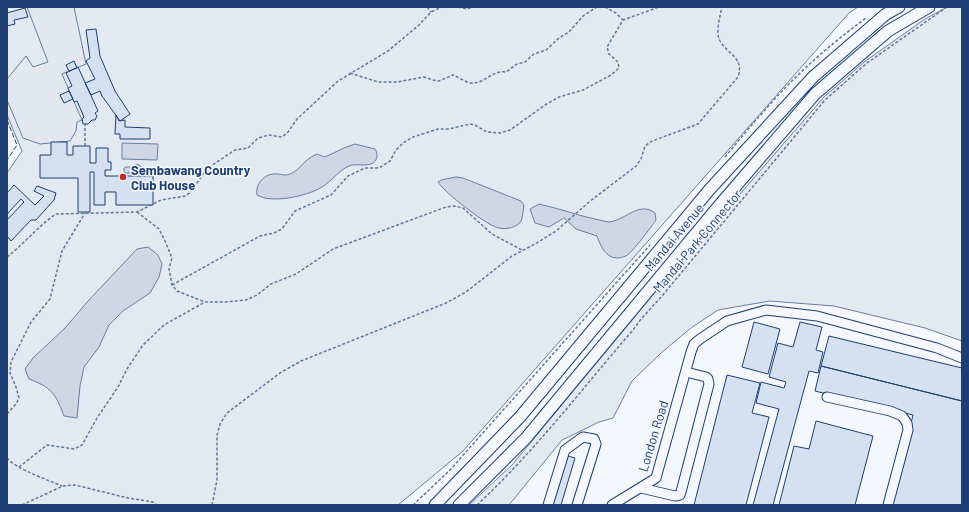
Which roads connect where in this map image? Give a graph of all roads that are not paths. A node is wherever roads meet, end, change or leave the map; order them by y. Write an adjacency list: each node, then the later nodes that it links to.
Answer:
1 (899, 7): 7 (main road, Mandai Avenue)
2 (929, 7): 8 (main road, Mandai Avenue)
3 (962, 358): 4 (lane, London Road)
4 (686, 372): 6 (lane, London Road); 6 (lane)
5 (827, 397): 12 (lane)
6 (641, 488): 11 (lane, London Road)
7 (435, 505)
8 (459, 505)
9 (548, 505): 10 (lane)
10 (577, 505)
11 (612, 505)
12 (888, 505)

